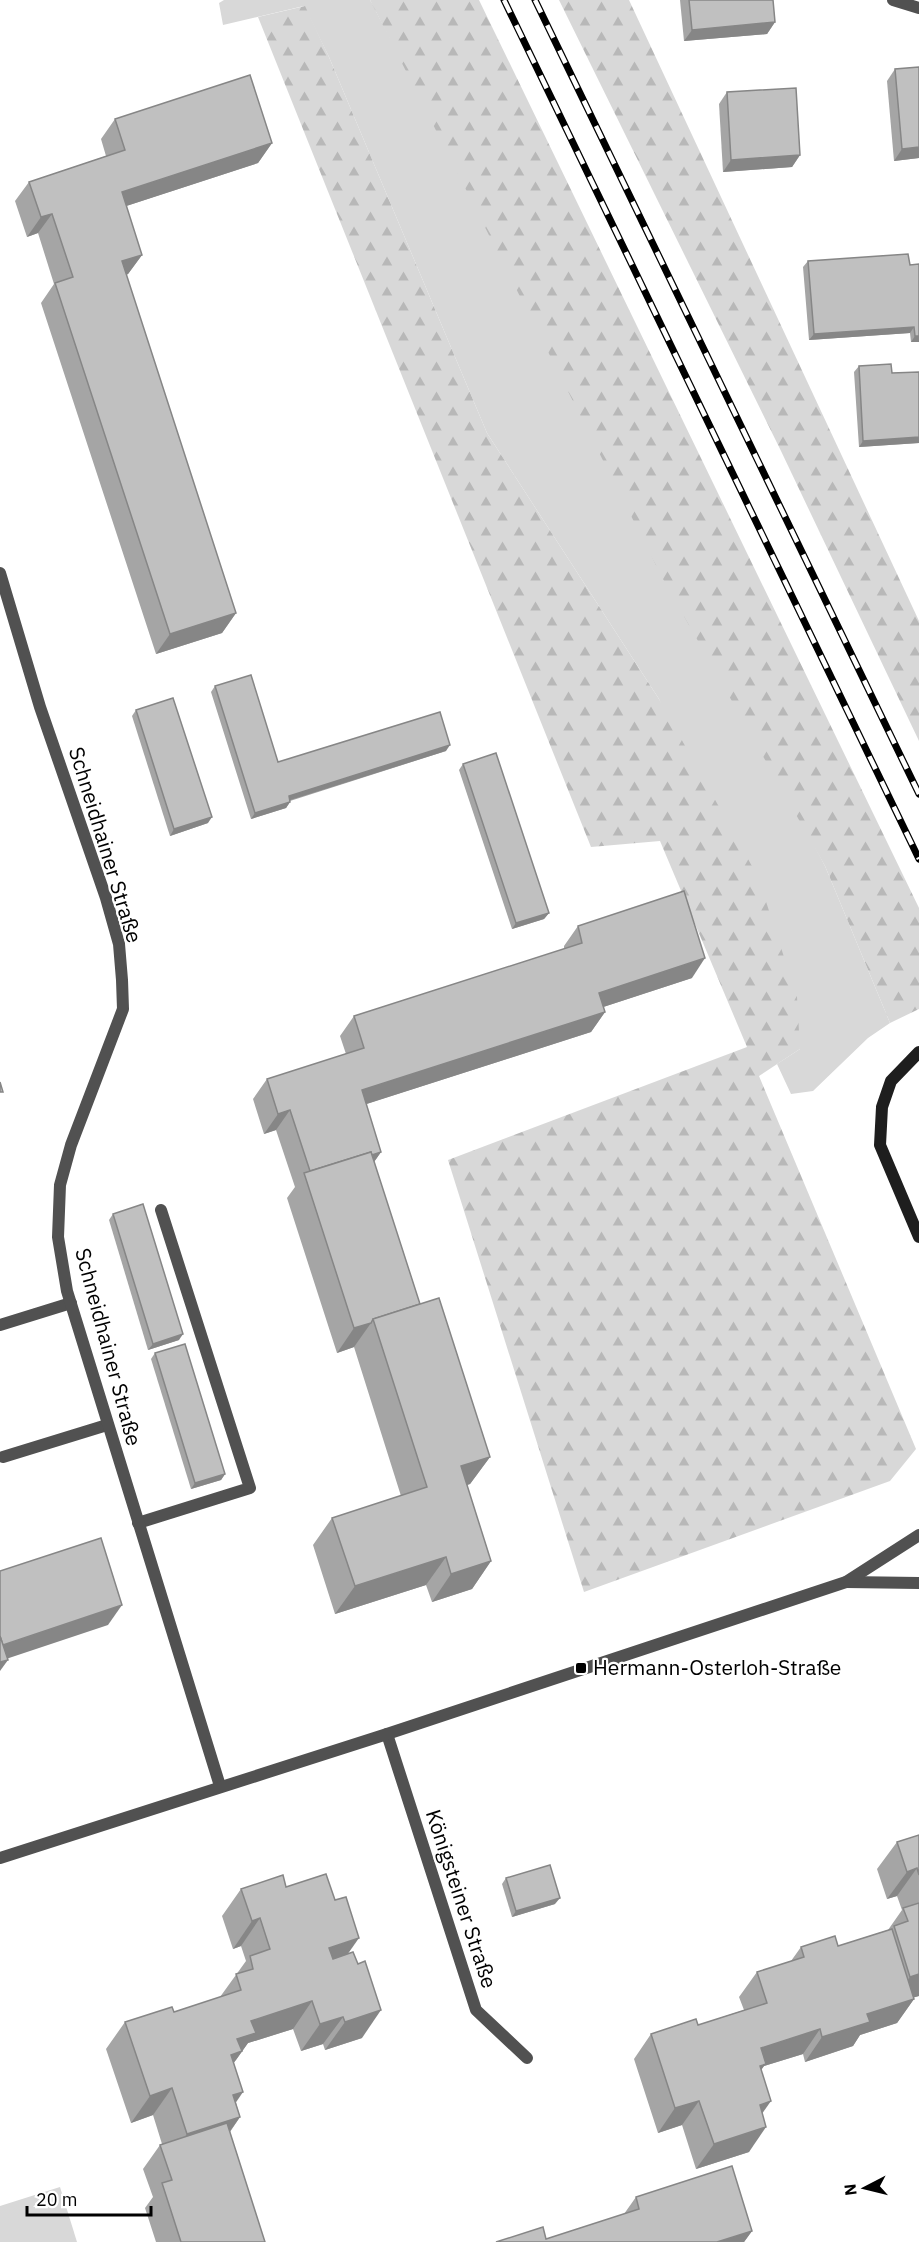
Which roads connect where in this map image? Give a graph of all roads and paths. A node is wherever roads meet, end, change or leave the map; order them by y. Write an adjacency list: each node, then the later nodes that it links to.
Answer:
1 (893, 0): 2 (street)
2 (919, 8)
3 (0, 573): 7 (street, Schneidhainer Straße)
4 (919, 1052): 6 (main road)
5 (161, 1209): 11 (street)
6 (919, 1237)
7 (71, 1303): 8 (street); 9 (street, Schneidhainer Straße)
8 (0, 1325)
9 (107, 1425): 10 (street); 11 (street, Schneidhainer Straße)
10 (3, 1457)
11 (138, 1523): 16 (street, Schneidhainer Straße)
12 (919, 1535): 13 (street)
13 (846, 1582): 14 (street); 15 (street)
14 (919, 1582)
15 (387, 1734): 16 (street); 18 (street, Königsteiner Straße)
16 (220, 1786): 17 (street)
17 (0, 1858)
18 (527, 2058)

